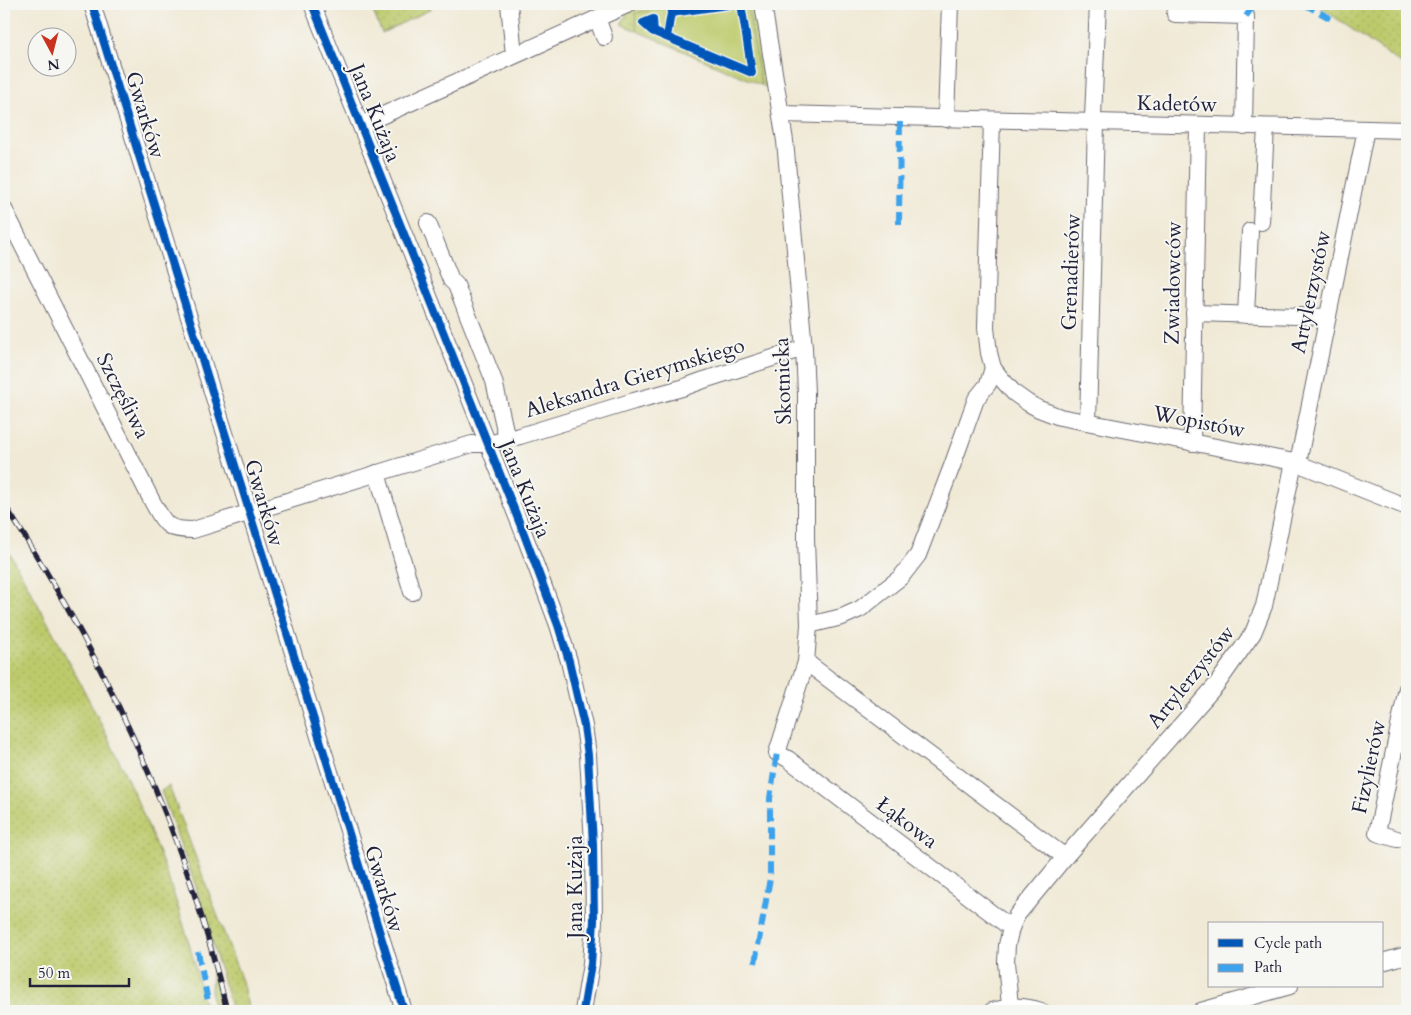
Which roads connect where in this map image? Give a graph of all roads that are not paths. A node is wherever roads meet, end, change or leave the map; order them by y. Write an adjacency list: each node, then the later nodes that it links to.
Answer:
1 (92, 4): 36 (street, Gwarków)
2 (312, 4): 16 (street, Jana Kużaja)
3 (509, 4): 11 (street)
4 (629, 4): 9 (street)
5 (763, 4): 12 (street, Skotnicka)
6 (950, 4): 13 (street)
7 (1098, 4): 15 (street, Grenadierów)
8 (1175, 14): 18 (street)
9 (597, 18): 10 (street); 11 (street)
10 (604, 37)
11 (514, 55): 16 (street)
12 (782, 114): 13 (street, Kadetów); 27 (street, Skotnicka)
13 (946, 119): 14 (street, Kadetów)
14 (992, 120): 15 (street, Kadetów); 28 (street, Wopistów)
15 (1096, 123): 17 (street, Kadetów); 29 (street, Grenadierów)
16 (361, 125): 32 (street, Jana Kużaja)
17 (1198, 125): 18 (street, Kadetów); 24 (street, Zwiadowców)
18 (1244, 127): 19 (street, Kadetów)
19 (1266, 127): 20 (street, Kadetów); 25 (street)
20 (1366, 130): 21 (street, Kadetów); 26 (street, Artylerzystów)
21 (1407, 130)
22 (4, 209): 36 (street, Szczęśliwa)
23 (428, 223): 30 (street)
24 (1194, 313): 25 (street); 31 (street, Zwiadowców)
25 (1246, 315): 26 (street)
26 (1328, 318): 33 (street, Artylerzystów)
27 (804, 348): 30 (street, Aleksandra Gierymskiego); 38 (street, Skotnicka)
28 (993, 368): 29 (street, Wopistów); 38 (street)
29 (1088, 422): 31 (street, Wopistów)
30 (507, 439): 32 (street, Aleksandra Gierymskiego)
31 (1192, 443): 33 (street, Wopistów)
32 (488, 444): 34 (street, Aleksandra Gierymskiego); 50 (street, Jana Kużaja)
33 (1296, 463): 35 (street, Wopistów); 43 (street, Artylerzystów)
34 (378, 473): 36 (street, Aleksandra Gierymskiego); 37 (street)
35 (1407, 507)
36 (249, 513): 49 (street, Gwarków)
37 (412, 592)
38 (809, 625): 39 (street, Skotnicka)
39 (806, 662): 41 (street, Skotnicka); 43 (street)
40 (1407, 688): 42 (street, Fizylierów)
41 (777, 753): 44 (street, Łąkowa)
42 (1397, 839)
43 (1065, 857): 44 (street, Artylerzystów)
44 (1011, 928): 48 (street, Artylerzystów)
45 (1407, 955): 46 (street)
46 (1384, 961)
47 (1283, 988): 53 (street)
48 (1010, 1006): 51 (street); 52 (street)
49 (404, 1011)
50 (583, 1011)
51 (992, 1011)
52 (1041, 1011)
53 (1201, 1011)

